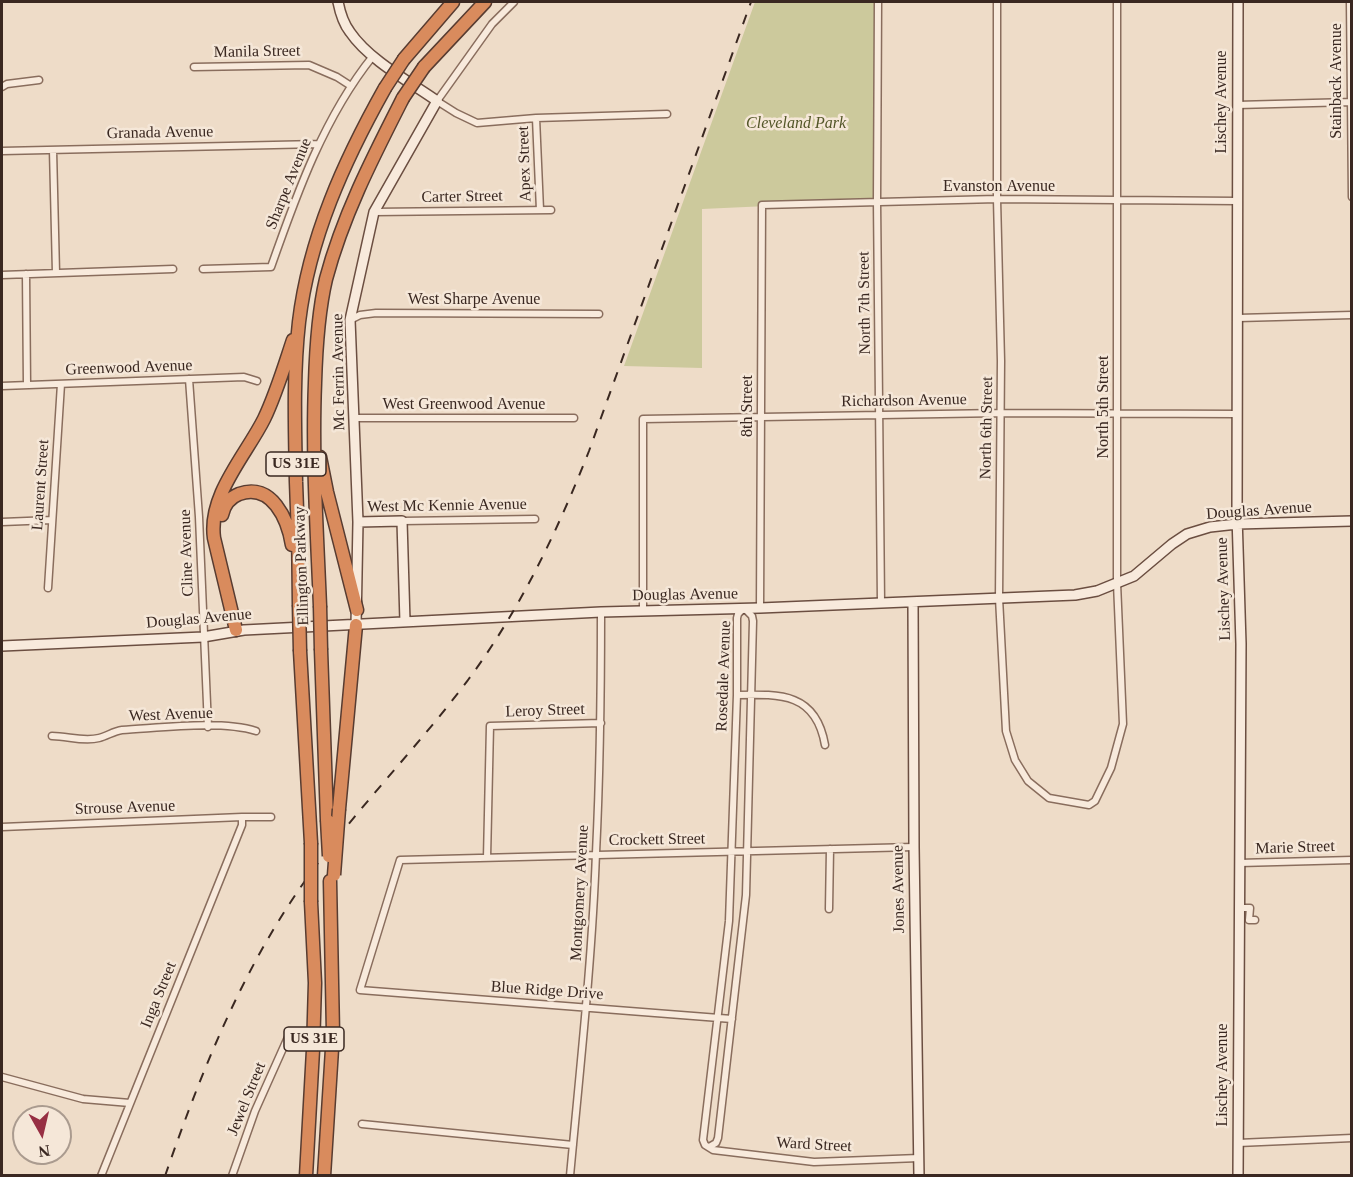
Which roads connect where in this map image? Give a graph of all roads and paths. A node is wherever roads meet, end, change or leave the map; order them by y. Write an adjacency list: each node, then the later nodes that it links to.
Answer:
1 (338, 2): 10 (street)
2 (453, 2): 41 (highway, Ellington Parkway / US 31E, bridge)
3 (485, 2): 54 (highway, Ellington Parkway / US 31E, bridge)
4 (514, 2): 15 (street)
5 (878, 2): 25 (street, North 7th Street)
6 (997, 2): 24 (street, North 6th Street)
7 (1117, 2): 26 (street, North 5th Street)
8 (1238, 2): 17 (street, Lischey Avenue)
9 (1350, 2): 16 (street, Stainback Avenue)
10 (373, 56): 13 (street, Sharpe Avenue); 15 (street)
11 (194, 67): 13 (street, Manila Street)
12 (39, 80): 14 (street)
13 (351, 86): 20 (street, Sharpe Avenue)
14 (2, 87)
15 (437, 101): 19 (street); 31 (street, Mc Ferrin Avenue)
16 (1351, 102): 17 (street); 23 (street, Stainback Avenue)
17 (1237, 105): 27 (street, Lischey Avenue)
18 (667, 114): 19 (street)
19 (536, 118): 29 (street, Apex Street)
20 (319, 144): 21 (street, Granada Avenue); 33 (street, Sharpe Avenue)
21 (53, 150): 22 (street, Granada Avenue); 34 (street)
22 (2, 151)
23 (1352, 197)
24 (997, 199): 25 (street, Evanston Avenue); 26 (street, Evanston Avenue); 47 (street, North 6th Street)
25 (877, 201): 28 (street, Evanston Avenue); 50 (street, North 7th Street)
26 (1118, 201): 27 (street, Evanston Avenue); 48 (street, North 5th Street)
27 (1237, 201): 39 (street, Lischey Avenue)
28 (762, 205): 51 (street, 8th Street)
29 (540, 210): 30 (street, Carter Street); 31 (street, Carter Street)
30 (551, 210)
31 (374, 212): 40 (street, Mc Ferrin Avenue)
32 (173, 269): 34 (street)
33 (203, 269)
34 (56, 273): 35 (street)
35 (26, 274): 36 (street); 45 (street)
36 (2, 275)
37 (599, 314): 40 (street, West Sharpe Avenue)
38 (1352, 315): 39 (street)
39 (1238, 318): 49 (street, Lischey Avenue)
40 (350, 320): 52 (street, Mc Ferrin Avenue)
41 (299, 322): 63 (highway, Ellington Parkway / US 31E); 75 (highway)
42 (189, 379): 43 (street, Greenwood Avenue); 44 (street, Greenwood Avenue); 76 (street, Cline Avenue)
43 (257, 381)
44 (61, 384): 45 (street, Greenwood Avenue); 56 (street, Laurent Street)
45 (27, 385): 46 (street, Greenwood Avenue)
46 (2, 386)
47 (999, 413): 48 (street, Richardson Avenue); 50 (street, Richardson Avenue); 65 (street, North 6th Street)
48 (1118, 413): 49 (street, Richardson Avenue); 62 (street, North 5th Street)
49 (1237, 414): 61 (street, Lischey Avenue)
50 (880, 415): 51 (street, Richardson Avenue); 67 (street, North 7th Street)
51 (761, 417): 69 (street, 8th Street); 71 (street, Richardson Avenue)
52 (354, 418): 53 (street, West Greenwood Avenue); 59 (street, Mc Ferrin Avenue)
53 (574, 418)
54 (314, 426): 70 (highway); 98 (highway, Ellington Parkway / US 31E, bridge)
55 (535, 519): 60 (street, West Mc Kennie Avenue)
56 (52, 520): 58 (street); 64 (street, Laurent Street)
57 (1352, 521): 61 (street, Douglas Avenue)
58 (2, 522)
59 (358, 522): 60 (street, West Mc Kennie Avenue); 70 (street, Mc Ferrin Avenue)
60 (402, 522): 73 (street)
61 (1238, 524): 62 (street, Douglas Avenue); 97 (street, Lischey Avenue)
62 (1117, 583): 65 (street, Douglas Avenue); 85 (street, North 5th Street)
63 (299, 585): 75 (highway); 119 (highway, Ellington Parkway / US 31E, bridge)
64 (48, 588)
65 (999, 598): 66 (street, Douglas Avenue); 85 (street, North 6th Street)
66 (913, 602): 67 (street, Douglas Avenue); 90 (street, Jones Avenue)
67 (881, 603): 69 (street, Douglas Avenue)
68 (744, 608): 69 (street, Douglas Avenue); 71 (street, Douglas Avenue); 78 (street, Rosedale Avenue); 79 (street, Rosedale Avenue)
69 (760, 608)
70 (357, 610): 74 (street, Mc Ferrin Avenue)
71 (643, 610): 72 (street, Douglas Avenue)
72 (601, 612): 73 (street, Douglas Avenue); 80 (street, Montgomery Avenue)
73 (405, 622): 74 (street, Douglas Avenue)
74 (356, 625): 75 (street, Douglas Avenue); 98 (highway, bridge)
75 (240, 630): 76 (street, Douglas Avenue)
76 (203, 637): 77 (street, Douglas Avenue); 81 (street, Cline Avenue)
77 (2, 646)
78 (737, 695): 79 (street); 93 (street, Rosedale Avenue)
79 (752, 695): 84 (street); 92 (street, Rosedale Avenue)
80 (601, 723): 94 (street, Montgomery Avenue); 95 (street, Leroy Street)
81 (208, 727): 82 (street, West Avenue); 83 (street, West Avenue)
82 (256, 731)
83 (52, 736)
84 (825, 746)
85 (1089, 805)
86 (272, 817): 87 (street, Strouse Avenue)
87 (242, 821): 88 (street, Strouse Avenue); 110 (street, Inga Street)
88 (3, 827): 89 (street)
89 (2, 835)
90 (914, 847): 91 (street, Crockett Street); 116 (street, Jones Avenue)
91 (830, 849): 92 (street, Crockett Street); 100 (street)
92 (747, 852): 93 (street, Crockett Street); 107 (street, Rosedale Avenue)
93 (731, 853): 94 (street, Crockett Street); 106 (street, Rosedale Avenue)
94 (596, 855): 95 (street, Crockett Street); 105 (street, Montgomery Avenue)
95 (487, 858): 104 (street, Crockett Street)
96 (1352, 860): 97 (street, Marie Street)
97 (1239, 863): 101 (street, Lischey Avenue)
98 (332, 878): 120 (highway, US 31E)
99 (1257, 905): 102 (street)
100 (829, 909)
101 (1239, 909): 102 (street); 113 (street, Lischey Avenue)
102 (1252, 911): 103 (street)
103 (1256, 920)
104 (360, 990): 105 (street, Blue Ridge Drive)
105 (586, 1007): 106 (street, Blue Ridge Drive); 114 (street, Montgomery Avenue)
106 (718, 1018): 107 (street, Blue Ridge Drive); 115 (street, Rosedale Avenue)
107 (732, 1019): 115 (street, Rosedale Avenue)
108 (289, 1035): 118 (street, Jewel Street)
109 (2, 1077): 110 (street)
110 (130, 1103): 117 (street, Inga Street)
111 (362, 1124): 114 (street)
112 (1352, 1138): 113 (street)
113 (1238, 1143): 123 (street, Lischey Avenue)
114 (573, 1145): 121 (street, Montgomery Avenue)
115 (709, 1147): 116 (street, Ward Street)
116 (919, 1158): 122 (street, Jones Avenue)
117 (101, 1176)
118 (232, 1176)
119 (306, 1176)
120 (324, 1176)
121 (570, 1176)
122 (919, 1176)
123 (1238, 1176)

